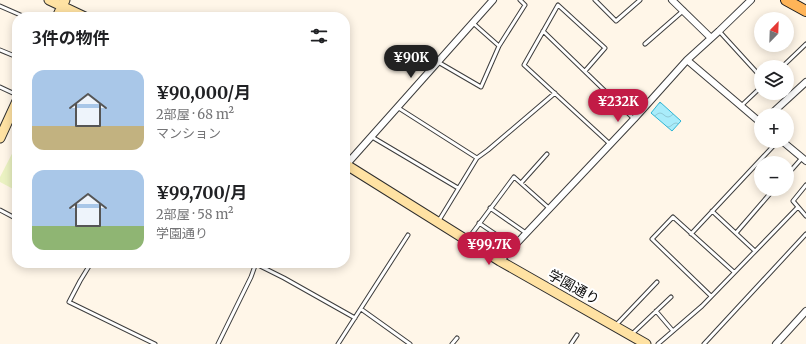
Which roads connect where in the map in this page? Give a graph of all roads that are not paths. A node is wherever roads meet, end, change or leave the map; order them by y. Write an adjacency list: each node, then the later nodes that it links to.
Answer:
1 (49, 0): 9 (street)
2 (493, 0): 15 (street)
3 (520, 0): 21 (lane)
4 (595, 0): 5 (lane)
5 (640, 0)
6 (672, 0): 11 (street)
7 (751, 0): 17 (street)
8 (786, 0): 12 (main road)
9 (63, 3): 14 (street)
10 (0, 6): 13 (lane)
11 (684, 10): 18 (street); 19 (lane)
12 (806, 11)
13 (14, 12)
14 (77, 12)
15 (473, 22): 21 (lane); 26 (street)
16 (544, 31): 28 (lane); 28 (lane); 32 (lane)
17 (719, 31): 18 (street); 27 (lane)
18 (711, 38): 24 (street)
19 (645, 44)
20 (806, 44): 25 (lane)
21 (499, 46): 26 (lane)
22 (0, 50): 23 (lane)
23 (12, 55)
24 (686, 60): 34 (street); 39 (street)
25 (789, 60)
26 (438, 62): 35 (street)
27 (754, 68)
28 (585, 71): 39 (lane)
29 (806, 82): 36 (street)
30 (0, 87): 31 (lane)
31 (12, 93)
32 (555, 94): 43 (lane); 47 (lane)
33 (754, 94): 34 (lane)
34 (741, 106): 38 (street)
35 (397, 108): 41 (street); 47 (lane)
36 (778, 108)
37 (12, 110): 40 (street)
38 (754, 117)
39 (634, 119): 43 (street)
40 (3, 125): 42 (street)
41 (372, 137): 48 (street); 54 (lane)
42 (0, 138)
43 (610, 144): 58 (street)
44 (771, 148): 60 (lane)
45 (791, 148): 49 (street)
46 (547, 154): 52 (lane)
47 (477, 158): 54 (lane)
48 (350, 159)
49 (804, 159): 51 (lane)
50 (350, 167): 63 (street, 学園通り)
51 (794, 168)
52 (521, 183): 57 (lane); 58 (lane)
53 (806, 185): 56 (lane)
54 (458, 188): 63 (lane)
55 (768, 196): 66 (lane)
56 (798, 207): 62 (lane); 72 (lane)
57 (490, 208): 64 (lane); 65 (lane)
58 (550, 209): 65 (street)
59 (0, 210): 61 (lane)
60 (712, 211): 66 (lane); 67 (lane)
61 (12, 216)
62 (806, 216)
63 (437, 222): 70 (street, 学園通り)
64 (479, 223): 70 (lane); 71 (lane)
65 (526, 233): 71 (street)
66 (736, 233): 72 (lane)
67 (691, 234): 77 (lane); 79 (lane)
68 (806, 234): 100 (lane)
69 (408, 235): 81 (lane)
70 (467, 240): 73 (street, 学園通り)
71 (514, 247): 73 (street)
72 (755, 251): 77 (lane)
73 (500, 261): 85 (street, 学園通り)
74 (88, 268): 90 (lane)
75 (254, 268): 93 (lane)
76 (265, 268): 84 (lane)
77 (734, 272): 79 (lane)
78 (657, 282): 85 (lane)
79 (711, 296): 86 (lane)
80 (671, 297): 82 (lane)
81 (361, 309): 84 (lane); 95 (lane)
82 (656, 311): 86 (lane); 88 (lane)
83 (806, 311): 101 (street)
84 (355, 318): 94 (lane)
85 (615, 326): 88 (street, 学園通り)
86 (674, 331): 99 (lane)
87 (577, 335): 97 (lane)
88 (630, 335): 98 (street, 学園通り)
89 (458, 338): 96 (lane)
90 (147, 340): 91 (lane); 92 (lane)
91 (145, 344)
92 (155, 344)
93 (218, 344)
94 (338, 344)
95 (410, 344)
96 (452, 344)
97 (571, 344)
98 (646, 344)
99 (658, 344)
100 (704, 344)
101 (776, 344)

